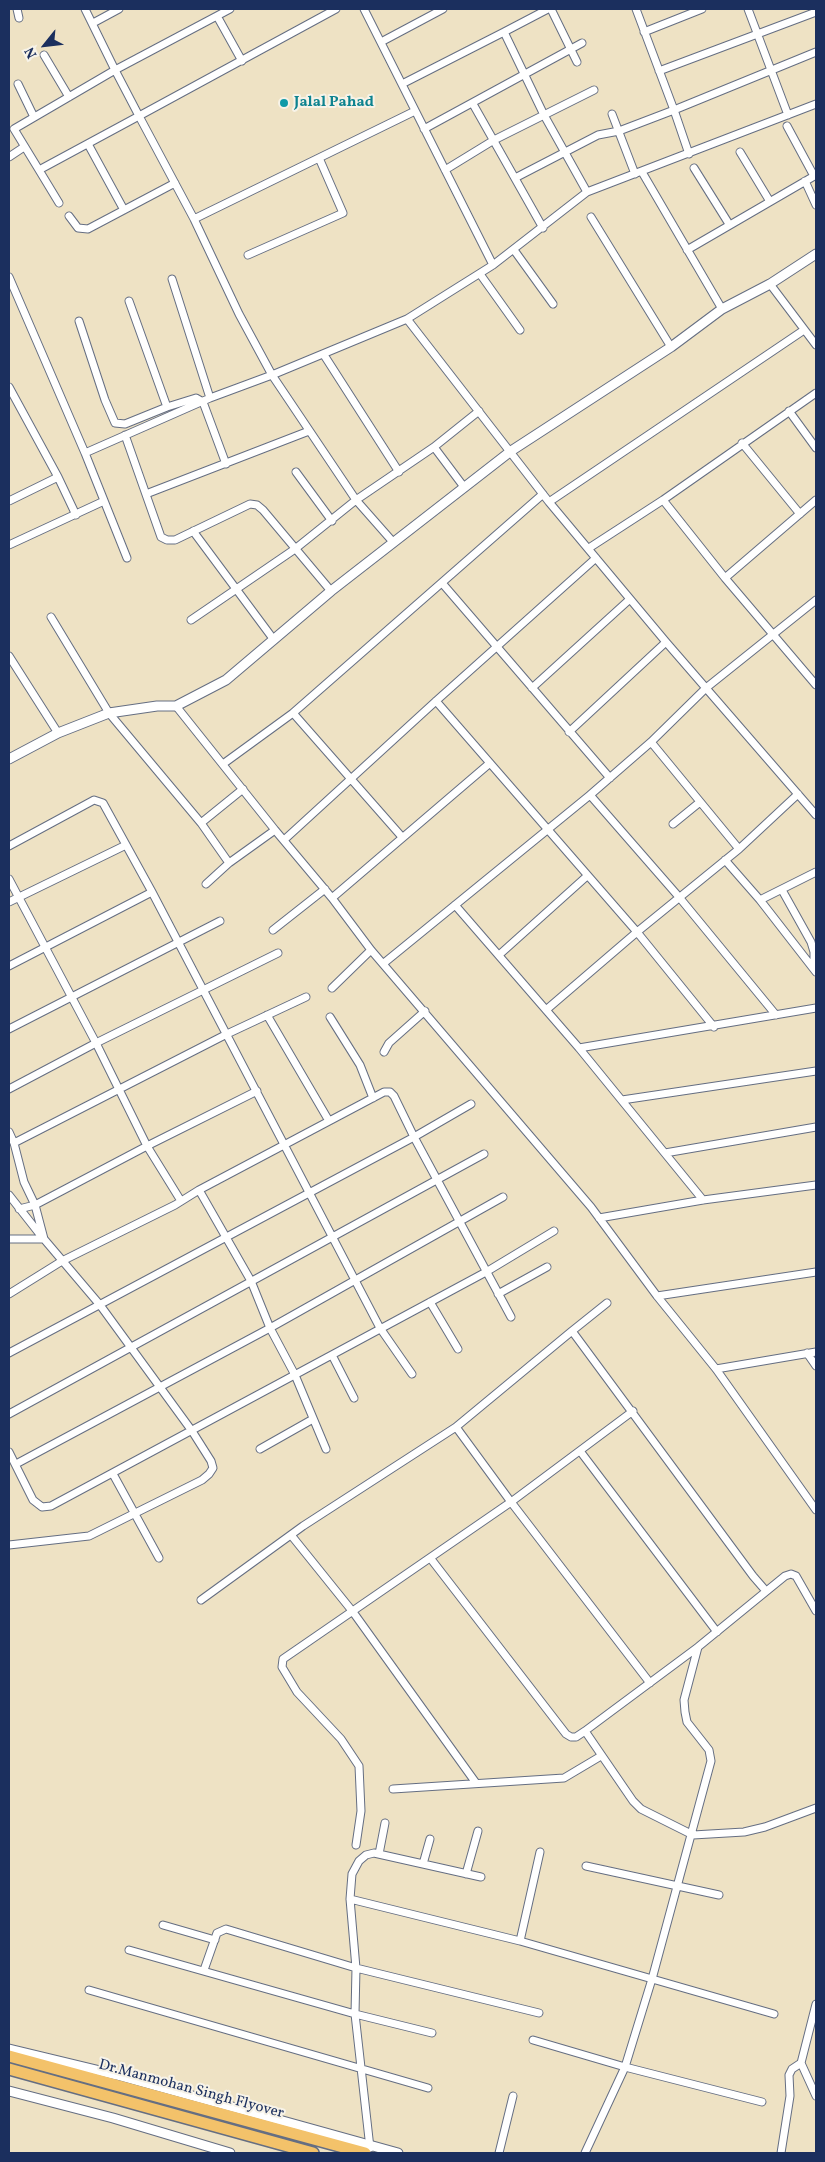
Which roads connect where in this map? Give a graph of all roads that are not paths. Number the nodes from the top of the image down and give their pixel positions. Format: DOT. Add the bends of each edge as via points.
graph roads {
  1 [pos="17,9"];
  2 [pos="85,9"];
  3 [pos="119,9"];
  4 [pos="230,9"];
  5 [pos="336,9"];
  6 [pos="364,9"];
  7 [pos="443,9"];
  8 [pos="550,9"];
  9 [pos="636,9"];
  10 [pos="702,9"];
  11 [pos="748,9"];
  12 [pos="816,12"];
  13 [pos="217,16"];
  14 [pos="19,18"];
  15 [pos="94,23"];
  16 [pos="504,32"];
  17 [pos="644,32"];
  18 [pos="759,34"];
  19 [pos="381,42"];
  20 [pos="582,43"];
  21 [pos="571,49"];
  22 [pos="816,52"];
  23 [pos="44,55"];
  24 [pos="242,61"];
  25 [pos="577,62"];
  26 [pos="772,69"];
  27 [pos="115,70"];
  28 [pos="659,71"];
  29 [pos="524,74"];
  30 [pos="18,84"];
  31 [pos="402,84"];
  32 [pos="594,90"];
  33 [pos="69,97"];
  34 [pos="473,104"];
  35 [pos="816,104"];
  36 [pos="674,110"];
  37 [pos="415,111"];
  38 [pos="612,114"];
  39 [pos="544,115"];
  40 [pos="788,115"];
  41 [pos="139,116"];
  42 [pos="34,117"];
  43 [pos="787,126"];
  44 [pos="424,128"];
  45 [pos="619,131"];
  46 [pos="494,140"];
  47 [pos="88,144"];
  48 [pos="24,147"];
  49 [pos="564,152"];
  50 [pos="740,152"];
  51 [pos="689,154"];
  52 [pos="9,157"];
  53 [pos="319,158"];
  54 [pos="694,168"];
  55 [pos="39,170"];
  56 [pos="445,170"];
  57 [pos="638,173"];
  58 [pos="815,175"];
  59 [pos="515,178"];
  60 [pos="805,180"];
  61 [pos="175,183"];
  62 [pos="587,192"];
  63 [pos="769,200"];
  64 [pos="59,203"];
  65 [pos="816,204"];
  66 [pos="124,210"];
  67 [pos="69,216"];
  68 [pos="591,217"];
  69 [pos="194,219"];
  70 [pos="729,224"];
  71 [pos="543,228"];
  72 [pos="514,250"];
  73 [pos="687,250"];
  74 [pos="816,254"];
  75 [pos="248,255"];
  76 [pos="494,265"];
  77 [pos="480,274"];
  78 [pos="10,277"];
  79 [pos="172,279"];
  80 [pos="770,284"];
  81 [pos="129,301"];
  82 [pos="553,304"];
  83 [pos="722,310"];
  84 [pos="407,319"];
  85 [pos="79,321"];
  86 [pos="520,330"];
  87 [pos="810,333"];
  88 [pos="816,345"];
  89 [pos="671,348"];
  90 [pos="324,355"];
  91 [pos="272,375"];
  92 [pos="9,387"];
  93 [pos="816,392"];
  94 [pos="210,398"];
  95 [pos="203,402"];
  96 [pos="167,407"];
  97 [pos="479,410"];
  98 [pos="789,411"];
  99 [pos="309,431"];
  100 [pos="125,436"];
  101 [pos="742,443"];
  102 [pos="434,447"];
  103 [pos="816,448"];
  104 [pos="511,451"];
  105 [pos="85,453"];
  106 [pos="226,464"];
  107 [pos="296,472"];
  108 [pos="399,472"];
  109 [pos="58,477"];
  110 [pos="464,487"];
  111 [pos="146,494"];
  112 [pos="543,494"];
  113 [pos="356,500"];
  114 [pos="663,500"];
  115 [pos="816,500"];
  116 [pos="9,501"];
  117 [pos="104,501"];
  118 [pos="549,502"];
  119 [pos="800,514"];
  120 [pos="76,515"];
  121 [pos="332,521"];
  122 [pos="193,531"];
  123 [pos="394,542"];
  124 [pos="9,545"];
  125 [pos="589,548"];
  126 [pos="294,549"];
  127 [pos="127,558"];
  128 [pos="596,558"];
  129 [pos="725,578"];
  130 [pos="442,583"];
  131 [pos="236,590"];
  132 [pos="330,591"];
  133 [pos="630,599"];
  134 [pos="816,600"];
  135 [pos="51,617"];
  136 [pos="191,620"];
  137 [pos="775,635"];
  138 [pos="274,640"];
  139 [pos="666,642"];
  140 [pos="497,646"];
  141 [pos="9,656"];
  142 [pos="816,685"];
  143 [pos="532,688"];
  144 [pos="706,688"];
  145 [pos="436,701"];
  146 [pos="176,706"];
  147 [pos="109,713"];
  148 [pos="293,713"];
  149 [pos="58,732"];
  150 [pos="569,732"];
  151 [pos="651,742"];
  152 [pos="9,758"];
  153 [pos="490,763"];
  154 [pos="223,764"];
  155 [pos="610,778"];
  156 [pos="350,780"];
  157 [pos="243,789"];
  158 [pos="798,794"];
  159 [pos="590,795"];
  160 [pos="700,802"];
  161 [pos="816,815"];
  162 [pos="201,823"];
  163 [pos="673,824"];
  164 [pos="548,828"];
  165 [pos="274,830"];
  166 [pos="402,837"];
  167 [pos="284,840"];
  168 [pos="126,845"];
  169 [pos="9,846"];
  170 [pos="739,849"];
  171 [pos="725,860"];
  172 [pos="229,863"];
  173 [pos="816,872"];
  174 [pos="587,876"];
  175 [pos="9,879"];
  176 [pos="206,884"];
  177 [pos="325,889"];
  178 [pos="782,890"];
  179 [pos="152,892"];
  180 [pos="18,897"];
  181 [pos="679,897"];
  182 [pos="332,898"];
  183 [pos="760,900"];
  184 [pos="9,902"];
  185 [pos="455,905"];
  186 [pos="220,921"];
  187 [pos="273,930"];
  188 [pos="637,932"];
  189 [pos="176,942"];
  190 [pos="45,947"];
  191 [pos="371,950"];
  192 [pos="278,953"];
  193 [pos="498,955"];
  194 [pos="384,963"];
  195 [pos="9,966"];
  196 [pos="815,971"];
  197 [pos="332,988"];
  198 [pos="203,990"];
  199 [pos="72,996"];
  200 [pos="306,997"];
  201 [pos="816,1008"];
  202 [pos="546,1010"];
  203 [pos="425,1011"];
  204 [pos="268,1015"];
  205 [pos="776,1015"];
  206 [pos="330,1017"];
  207 [pos="714,1027"];
  208 [pos="9,1029"];
  209 [pos="227,1034"];
  210 [pos="96,1043"];
  211 [pos="579,1048"];
  212 [pos="384,1052"];
  213 [pos="816,1071"];
  214 [pos="9,1089"];
  215 [pos="119,1091"];
  216 [pos="257,1091"];
  217 [pos="373,1098"];
  218 [pos="622,1100"];
  219 [pos="471,1104"];
  220 [pos="329,1121"];
  221 [pos="816,1127"];
  222 [pos="9,1132"];
  223 [pos="414,1137"];
  224 [pos="14,1143"];
  225 [pos="285,1145"];
  226 [pos="147,1146"];
  227 [pos="665,1153"];
  228 [pos="484,1154"];
  229 [pos="437,1180"];
  230 [pos="816,1185"];
  231 [pos="200,1190"];
  232 [pos="310,1193"];
  233 [pos="9,1195"];
  234 [pos="503,1197"];
  235 [pos="703,1200"];
  236 [pos="180,1201"];
  237 [pos="35,1205"];
  238 [pos="20,1209"];
  239 [pos="599,1218"];
  240 [pos="459,1222"];
  241 [pos="554,1231"];
  242 [pos="332,1236"];
  243 [pos="225,1237"];
  244 [pos="9,1239"];
  245 [pos="44,1239"];
  246 [pos="62,1261"];
  247 [pos="547,1267"];
  248 [pos="486,1272"];
  249 [pos="816,1272"];
  250 [pos="355,1279"];
  251 [pos="251,1282"];
  252 [pos="9,1294"];
  253 [pos="498,1294"];
  254 [pos="657,1296"];
  255 [pos="430,1302"];
  256 [pos="607,1303"];
  257 [pos="100,1305"];
  258 [pos="511,1316"];
  259 [pos="270,1328"];
  260 [pos="380,1328"];
  261 [pos="572,1331"];
  262 [pos="130,1346"];
  263 [pos="458,1349"];
  264 [pos="9,1352"];
  265 [pos="816,1352"];
  266 [pos="807,1353"];
  267 [pos="332,1355"];
  268 [pos="816,1366"];
  269 [pos="716,1368"];
  270 [pos="412,1374"];
  271 [pos="295,1375"];
  272 [pos="160,1388"];
  273 [pos="354,1398"];
  274 [pos="633,1411"];
  275 [pos="9,1414"];
  276 [pos="313,1419"];
  277 [pos="456,1427"];
  278 [pos="192,1431"];
  279 [pos="260,1449"];
  280 [pos="326,1450"];
  281 [pos="580,1451"];
  282 [pos="9,1452"];
  283 [pos="16,1464"];
  284 [pos="113,1474"];
  285 [pos="511,1502"];
  286 [pos="816,1510"];
  287 [pos="134,1513"];
  288 [pos="291,1535"];
  289 [pos="9,1545"];
  290 [pos="159,1558"];
  291 [pos="431,1559"];
  292 [pos="766,1591"];
  293 [pos="201,1600"];
  294 [pos="816,1611"];
  295 [pos="353,1612"];
  296 [pos="717,1632"];
  297 [pos="698,1647"];
  298 [pos="650,1683"];
  299 [pos="585,1731"];
  300 [pos="601,1756"];
  301 [pos="476,1784"];
  302 [pos="393,1789"];
  303 [pos="816,1808"];
  304 [pos="385,1823"];
  305 [pos="478,1831"];
  306 [pos="693,1835"];
  307 [pos="430,1839"];
  308 [pos="356,1845"];
  309 [pos="540,1852"];
  310 [pos="379,1854"];
  311 [pos="423,1864"];
  312 [pos="586,1866"];
  313 [pos="466,1874"];
  314 [pos="481,1877"];
  315 [pos="678,1886"];
  316 [pos="719,1895"];
  317 [pos="350,1899"];
  318 [pos="163,1925"];
  319 [pos="215,1940"];
  320 [pos="520,1942"];
  321 [pos="129,1950"];
  322 [pos="356,1968"];
  323 [pos="204,1970"];
  324 [pos="652,1979"];
  325 [pos="89,1990"];
  326 [pos="816,2004"];
  327 [pos="539,2013"];
  328 [pos="355,2014"];
  329 [pos="774,2014"];
  330 [pos="432,2033"];
  331 [pos="533,2040"];
  332 [pos="9,2049"];
  333 [pos="9,2056"];
  334 [pos="801,2062"];
  335 [pos="360,2067"];
  336 [pos="625,2067"];
  337 [pos="9,2069"];
  338 [pos="428,2088"];
  339 [pos="9,2090"];
  340 [pos="513,2096"];
  341 [pos="816,2096"];
  342 [pos="762,2102"];
  343 [pos="368,2150"];
  344 [pos="230,2153"];
  345 [pos="313,2153"];
  346 [pos="398,2153"];
  347 [pos="499,2153"];
  348 [pos="586,2153"];
  349 [pos="781,2153"];
  1 -- 14 [label="street"];
  2 -- 15 [label="street"];
  3 -- 15 [label="street"];
  4 -- 13 [label="street"];
  5 -- 24 [label="street"];
  6 -- 19 [label="street"];
  7 -- 19 [label="street"];
  8 -- 16 [label="street"];
  8 -- 21 [label="street"];
  9 -- 17 [label="street"];
  10 -- 17 [label="street"];
  11 -- 18 [label="street"];
  12 -- 18 [label="street"];
  13 -- 24 [label="street"];
  13 -- 27 [label="street"];
  15 -- 27 [label="street"];
  16 -- 29 [label="street"];
  16 -- 31 [label="street"];
  17 -- 28 [label="street"];
  18 -- 26 [label="street"];
  18 -- 28 [label="street"];
  19 -- 31 [label="street"];
  20 -- 21 [label="street"];
  21 -- 25 [label="street"];
  21 -- 29 [label="street"];
  22 -- 26 [label="street"];
  23 -- 33 [label="street"];
  24 -- 41 [label="street"];
  26 -- 36 [label="street"];
  26 -- 40 [label="street"];
  27 -- 33 [label="street"];
  27 -- 41 [label="street"];
  28 -- 36 [label="street"];
  29 -- 34 [label="street"];
  29 -- 39 [label="street"];
  30 -- 42 [label="street"];
  31 -- 37 [label="street"];
  32 -- 39 [label="street"];
  33 -- 42 [label="street"];
  34 -- 44 [label="street"];
  34 -- 46 [label="street"];
  35 -- 40 [label="street"];
  36 -- 45 [label="street"];
  36 -- 51 [label="street"];
  37 -- 44 [label="street"];
  37 -- 53 [label="street"];
  38 -- 45 [label="street"];
  39 -- 46 [label="street"];
  39 -- 49 [label="street"];
  40 -- 51 [label="street"];
  41 -- 47 [label="street"];
  41 -- 61 [label="street"];
  42 -- 48 [label="street" via="14,129"];
  43 -- 58 [label="street"];
  44 -- 56 [label="street"];
  45 -- 49 [label="street" via="598,135"];
  45 -- 57 [label="street"];
  46 -- 56 [label="street"];
  46 -- 59 [label="street"];
  47 -- 55 [label="street"];
  47 -- 66 [label="street"];
  48 -- 52 [label="street"];
  48 -- 55 [label="street"];
  49 -- 59 [label="street"];
  49 -- 62 [label="street"];
  50 -- 63 [label="street"];
  51 -- 57 [label="street"];
  53 -- 69 [label="street"];
  53 -- 75 [label="street" via="343,213"];
  54 -- 70 [label="street"];
  55 -- 64 [label="street"];
  56 -- 76 [label="street"];
  57 -- 62 [label="street"];
  57 -- 73 [label="street"];
  58 -- 60 [label="street"];
  59 -- 71 [label="street"];
  60 -- 63 [label="street"];
  60 -- 65 [label="street"];
  61 -- 66 [label="street"];
  61 -- 69 [label="street"];
  62 -- 71 [label="street"];
  63 -- 70 [label="street"];
  66 -- 67 [label="street" via="83,230"];
  68 -- 89 [label="street"];
  69 -- 91 [label="street"];
  70 -- 73 [label="street"];
  71 -- 72 [label="street"];
  72 -- 76 [label="street"];
  72 -- 82 [label="street"];
  73 -- 83 [label="street"];
  74 -- 80 [label="street"];
  76 -- 77 [label="street"];
  77 -- 84 [label="street"];
  77 -- 86 [label="street"];
  78 -- 105 [label="street"];
  79 -- 94 [label="street"];
  80 -- 83 [label="street"];
  80 -- 87 [label="street"];
  81 -- 96 [label="street"];
  83 -- 89 [label="street"];
  84 -- 90 [label="street"];
  84 -- 97 [label="street"];
  85 -- 96 [label="street" via="115,423 125,424"];
  87 -- 88 [label="street"];
  87 -- 118 [label="street"];
  89 -- 104 [label="street"];
  90 -- 91 [label="street"];
  90 -- 108 [label="street"];
  91 -- 94 [label="street"];
  91 -- 99 [label="street"];
  92 -- 109 [label="street"];
  93 -- 98 [label="street"];
  94 -- 95 [label="street"];
  95 -- 96 [label="street" via="196,398"];
  95 -- 100 [label="street"];
  95 -- 106 [label="street"];
  97 -- 102 [label="street"];
  97 -- 104 [label="street"];
  98 -- 101 [label="street"];
  98 -- 103 [label="street"];
  99 -- 106 [label="street"];
  99 -- 113 [label="street"];
  100 -- 105 [label="street"];
  100 -- 111 [label="street"];
  101 -- 114 [label="street"];
  101 -- 119 [label="street"];
  102 -- 108 [label="street"];
  102 -- 110 [label="street"];
  104 -- 110 [label="street"];
  104 -- 112 [label="street"];
  105 -- 117 [label="street"];
  106 -- 111 [label="street"];
  107 -- 121 [label="street"];
  108 -- 113 [label="street"];
  109 -- 116 [label="street"];
  109 -- 120 [label="street"];
  110 -- 123 [label="street"];
  111 -- 122 [label="street" via="161,537 175,540"];
  112 -- 118 [label="street"];
  112 -- 130 [label="street"];
  113 -- 121 [label="street"];
  113 -- 123 [label="street"];
  114 -- 125 [label="street"];
  114 -- 129 [label="street"];
  115 -- 119 [label="street"];
  117 -- 120 [label="street"];
  117 -- 127 [label="street"];
  118 -- 125 [label="street"];
  119 -- 129 [label="street"];
  120 -- 124 [label="street"];
  121 -- 126 [label="street"];
  122 -- 126 [label="street" via="250,504 257,505"];
  122 -- 131 [label="street"];
  123 -- 132 [label="street"];
  125 -- 128 [label="street"];
  126 -- 131 [label="street"];
  126 -- 132 [label="street"];
  128 -- 133 [label="street"];
  128 -- 140 [label="street"];
  129 -- 137 [label="street"];
  130 -- 140 [label="street"];
  130 -- 148 [label="street"];
  131 -- 136 [label="street"];
  131 -- 138 [label="street"];
  132 -- 138 [label="street"];
  133 -- 139 [label="street"];
  133 -- 143 [label="street"];
  134 -- 137 [label="street"];
  135 -- 147 [label="street"];
  137 -- 142 [label="street"];
  137 -- 144 [label="street"];
  138 -- 146 [label="street" via="226,680"];
  139 -- 144 [label="street"];
  139 -- 150 [label="street"];
  140 -- 143 [label="street"];
  140 -- 145 [label="street"];
  141 -- 149 [label="street"];
  143 -- 150 [label="street"];
  144 -- 151 [label="street"];
  144 -- 158 [label="street"];
  145 -- 153 [label="street"];
  145 -- 156 [label="street"];
  146 -- 147 [label="street"];
  146 -- 154 [label="street"];
  147 -- 149 [label="street"];
  147 -- 162 [label="street"];
  148 -- 154 [label="street"];
  148 -- 156 [label="street"];
  149 -- 152 [label="street"];
  150 -- 155 [label="street"];
  151 -- 155 [label="street"];
  151 -- 160 [label="street"];
  153 -- 164 [label="street"];
  153 -- 166 [label="street"];
  154 -- 157 [label="street"];
  155 -- 159 [label="street"];
  156 -- 166 [label="street"];
  156 -- 167 [label="street"];
  157 -- 162 [label="street"];
  157 -- 165 [label="street"];
  158 -- 161 [label="street"];
  158 -- 170 [label="street"];
  159 -- 164 [label="street"];
  159 -- 181 [label="street"];
  160 -- 163 [label="street"];
  160 -- 170 [label="street"];
  162 -- 172 [label="street"];
  164 -- 174 [label="street"];
  164 -- 185 [label="street"];
  165 -- 167 [label="street"];
  165 -- 172 [label="street"];
  166 -- 182 [label="street"];
  167 -- 177 [label="street"];
  168 -- 169 [label="street" via="103,803 94,800"];
  168 -- 179 [label="street"];
  168 -- 180 [label="street"];
  170 -- 171 [label="street"];
  171 -- 181 [label="street"];
  171 -- 183 [label="street"];
  172 -- 176 [label="street"];
  173 -- 178 [label="street"];
  174 -- 188 [label="street"];
  174 -- 193 [label="street"];
  175 -- 180 [label="street"];
  177 -- 182 [label="street"];
  177 -- 187 [label="street"];
  178 -- 183 [label="street"];
  178 -- 196 [label="street" via="810,942"];
  179 -- 189 [label="street"];
  179 -- 190 [label="street"];
  180 -- 184 [label="street"];
  180 -- 190 [label="street"];
  181 -- 188 [label="street"];
  181 -- 205 [label="street"];
  182 -- 191 [label="street"];
  183 -- 196 [label="street"];
  185 -- 193 [label="street"];
  185 -- 194 [label="street"];
  186 -- 189 [label="street"];
  188 -- 202 [label="street"];
  188 -- 207 [label="street"];
  189 -- 198 [label="street"];
  189 -- 199 [label="street"];
  190 -- 195 [label="street"];
  190 -- 199 [label="street"];
  191 -- 194 [label="street"];
  191 -- 197 [label="street"];
  192 -- 198 [label="street"];
  193 -- 202 [label="street"];
  194 -- 203 [label="street"];
  198 -- 209 [label="street"];
  198 -- 210 [label="street"];
  199 -- 208 [label="street"];
  199 -- 210 [label="street"];
  200 -- 204 [label="street"];
  201 -- 205 [label="street"];
  202 -- 211 [label="street"];
  203 -- 212 [label="street" via="389,1042"];
  203 -- 239 [label="street"];
  204 -- 209 [label="street"];
  204 -- 220 [label="street"];
  205 -- 207 [label="street"];
  206 -- 217 [label="street" via="360,1065"];
  207 -- 211 [label="street"];
  209 -- 215 [label="street"];
  209 -- 216 [label="street"];
  210 -- 214 [label="street"];
  210 -- 215 [label="street"];
  211 -- 218 [label="street"];
  213 -- 218 [label="street"];
  215 -- 224 [label="street"];
  215 -- 226 [label="street"];
  216 -- 225 [label="street"];
  216 -- 226 [label="street"];
  217 -- 220 [label="street"];
  217 -- 223 [label="street" via="390,1092"];
  218 -- 227 [label="street"];
  219 -- 223 [label="street"];
  220 -- 225 [label="street"];
  221 -- 227 [label="street"];
  222 -- 224 [label="street"];
  223 -- 229 [label="street"];
  223 -- 232 [label="street"];
  224 -- 237 [label="street" via="24,1182"];
  225 -- 231 [label="street"];
  225 -- 232 [label="street"];
  226 -- 236 [label="street"];
  226 -- 237 [label="street"];
  227 -- 235 [label="street"];
  228 -- 229 [label="street"];
  229 -- 240 [label="street"];
  229 -- 242 [label="street"];
  230 -- 235 [label="street"];
  231 -- 236 [label="street"];
  231 -- 243 [label="street"];
  232 -- 242 [label="street"];
  232 -- 243 [label="street"];
  233 -- 238 [label="street"];
  234 -- 240 [label="street"];
  235 -- 239 [label="street"];
  236 -- 246 [label="street"];
  237 -- 238 [label="street"];
  237 -- 245 [label="street"];
  238 -- 245 [label="street"];
  239 -- 254 [label="street"];
  240 -- 248 [label="street"];
  240 -- 250 [label="street"];
  241 -- 248 [label="street"];
  242 -- 250 [label="street"];
  242 -- 251 [label="street"];
  243 -- 251 [label="street"];
  243 -- 257 [label="street"];
  244 -- 245 [label="street"];
  245 -- 246 [label="street"];
  246 -- 252 [label="street"];
  246 -- 257 [label="street"];
  247 -- 253 [label="street"];
  248 -- 253 [label="street"];
  248 -- 255 [label="street"];
  249 -- 254 [label="street"];
  250 -- 259 [label="street"];
  250 -- 260 [label="street"];
  251 -- 259 [label="street"];
  251 -- 262 [label="street"];
  253 -- 258 [label="street"];
  254 -- 269 [label="street"];
  255 -- 260 [label="street"];
  255 -- 263 [label="street"];
  256 -- 261 [label="street"];
  257 -- 262 [label="street"];
  257 -- 264 [label="street"];
  259 -- 271 [label="street"];
  259 -- 272 [label="street"];
  260 -- 267 [label="street"];
  260 -- 270 [label="street"];
  261 -- 274 [label="street"];
  261 -- 277 [label="street"];
  262 -- 272 [label="street"];
  262 -- 275 [label="street"];
  265 -- 266 [label="street"];
  266 -- 268 [label="street"];
  266 -- 269 [label="street"];
  267 -- 271 [label="street"];
  267 -- 273 [label="street"];
  269 -- 286 [label="street"];
  271 -- 276 [label="street"];
  271 -- 278 [label="street"];
  272 -- 278 [label="street"];
  272 -- 283 [label="street"];
  274 -- 281 [label="street"];
  274 -- 292 [label="street"];
  276 -- 279 [label="street"];
  276 -- 280 [label="street"];
  277 -- 285 [label="street"];
  277 -- 288 [label="street"];
  278 -- 284 [label="street"];
  278 -- 287 [label="street" via="211,1460 213,1468 209,1474"];
  281 -- 285 [label="street"];
  281 -- 296 [label="street"];
  282 -- 283 [label="street"];
  283 -- 284 [label="street" via="33,1500 42,1506 51,1506"];
  284 -- 287 [label="street"];
  285 -- 291 [label="street"];
  285 -- 298 [label="street"];
  287 -- 289 [label="street" via="89,1536"];
  287 -- 290 [label="street"];
  288 -- 293 [label="street"];
  288 -- 295 [label="street"];
  291 -- 295 [label="street"];
  291 -- 299 [label="street" via="566,1734 576,1737"];
  292 -- 294 [label="street" via="791,1574 796,1576"];
  292 -- 296 [label="street"];
  295 -- 301 [label="street"];
  295 -- 308 [label="street" via="281,1663 297,1692 341,1739 359,1766 361,1811"];
  296 -- 297 [label="street"];
  297 -- 298 [label="street"];
  297 -- 306 [label="street" via="684,1700 685,1712 687,1722 709,1750 711,1761"];
  298 -- 299 [label="street"];
  299 -- 300 [label="street"];
  300 -- 301 [label="street" via="564,1778"];
  300 -- 306 [label="street" via="641,1809"];
  301 -- 302 [label="street"];
  303 -- 306 [label="street" via="744,1832"];
  304 -- 310 [label="street"];
  305 -- 313 [label="street"];
  306 -- 315 [label="street"];
  307 -- 311 [label="street"];
  309 -- 320 [label="street"];
  310 -- 311 [label="street"];
  310 -- 317 [label="street" via="366,1855 359,1861 352,1874"];
  311 -- 313 [label="street"];
  312 -- 315 [label="street"];
  313 -- 314 [label="street"];
  315 -- 316 [label="street"];
  315 -- 324 [label="street"];
  317 -- 320 [label="street"];
  317 -- 322 [label="street"];
  318 -- 319 [label="street"];
  319 -- 322 [label="street" via="217,1933 226,1929"];
  319 -- 323 [label="street"];
  320 -- 324 [label="street"];
  321 -- 323 [label="street"];
  322 -- 327 [label="street"];
  322 -- 328 [label="street"];
  323 -- 328 [label="street"];
  324 -- 329 [label="street"];
  324 -- 336 [label="street"];
  325 -- 335 [label="street"];
  326 -- 334 [label="street"];
  328 -- 330 [label="street"];
  328 -- 335 [label="street"];
  331 -- 336 [label="street"];
  332 -- 343 [label="street" via="117,2075 322,2133"];
  333 -- 343 [label="highway, Dr.Manmohan Singh Flyover"];
  334 -- 341 [label="street"];
  334 -- 349 [label="street" via="789,2075 790,2096"];
  335 -- 338 [label="street"];
  335 -- 343 [label="street"];
  336 -- 342 [label="street"];
  336 -- 348 [label="street"];
  337 -- 345 [label="highway, Dr.Manmohan Singh Flyover"];
  339 -- 344 [label="street"];
  340 -- 347 [label="street"];
  343 -- 346 [label="street"];
}
